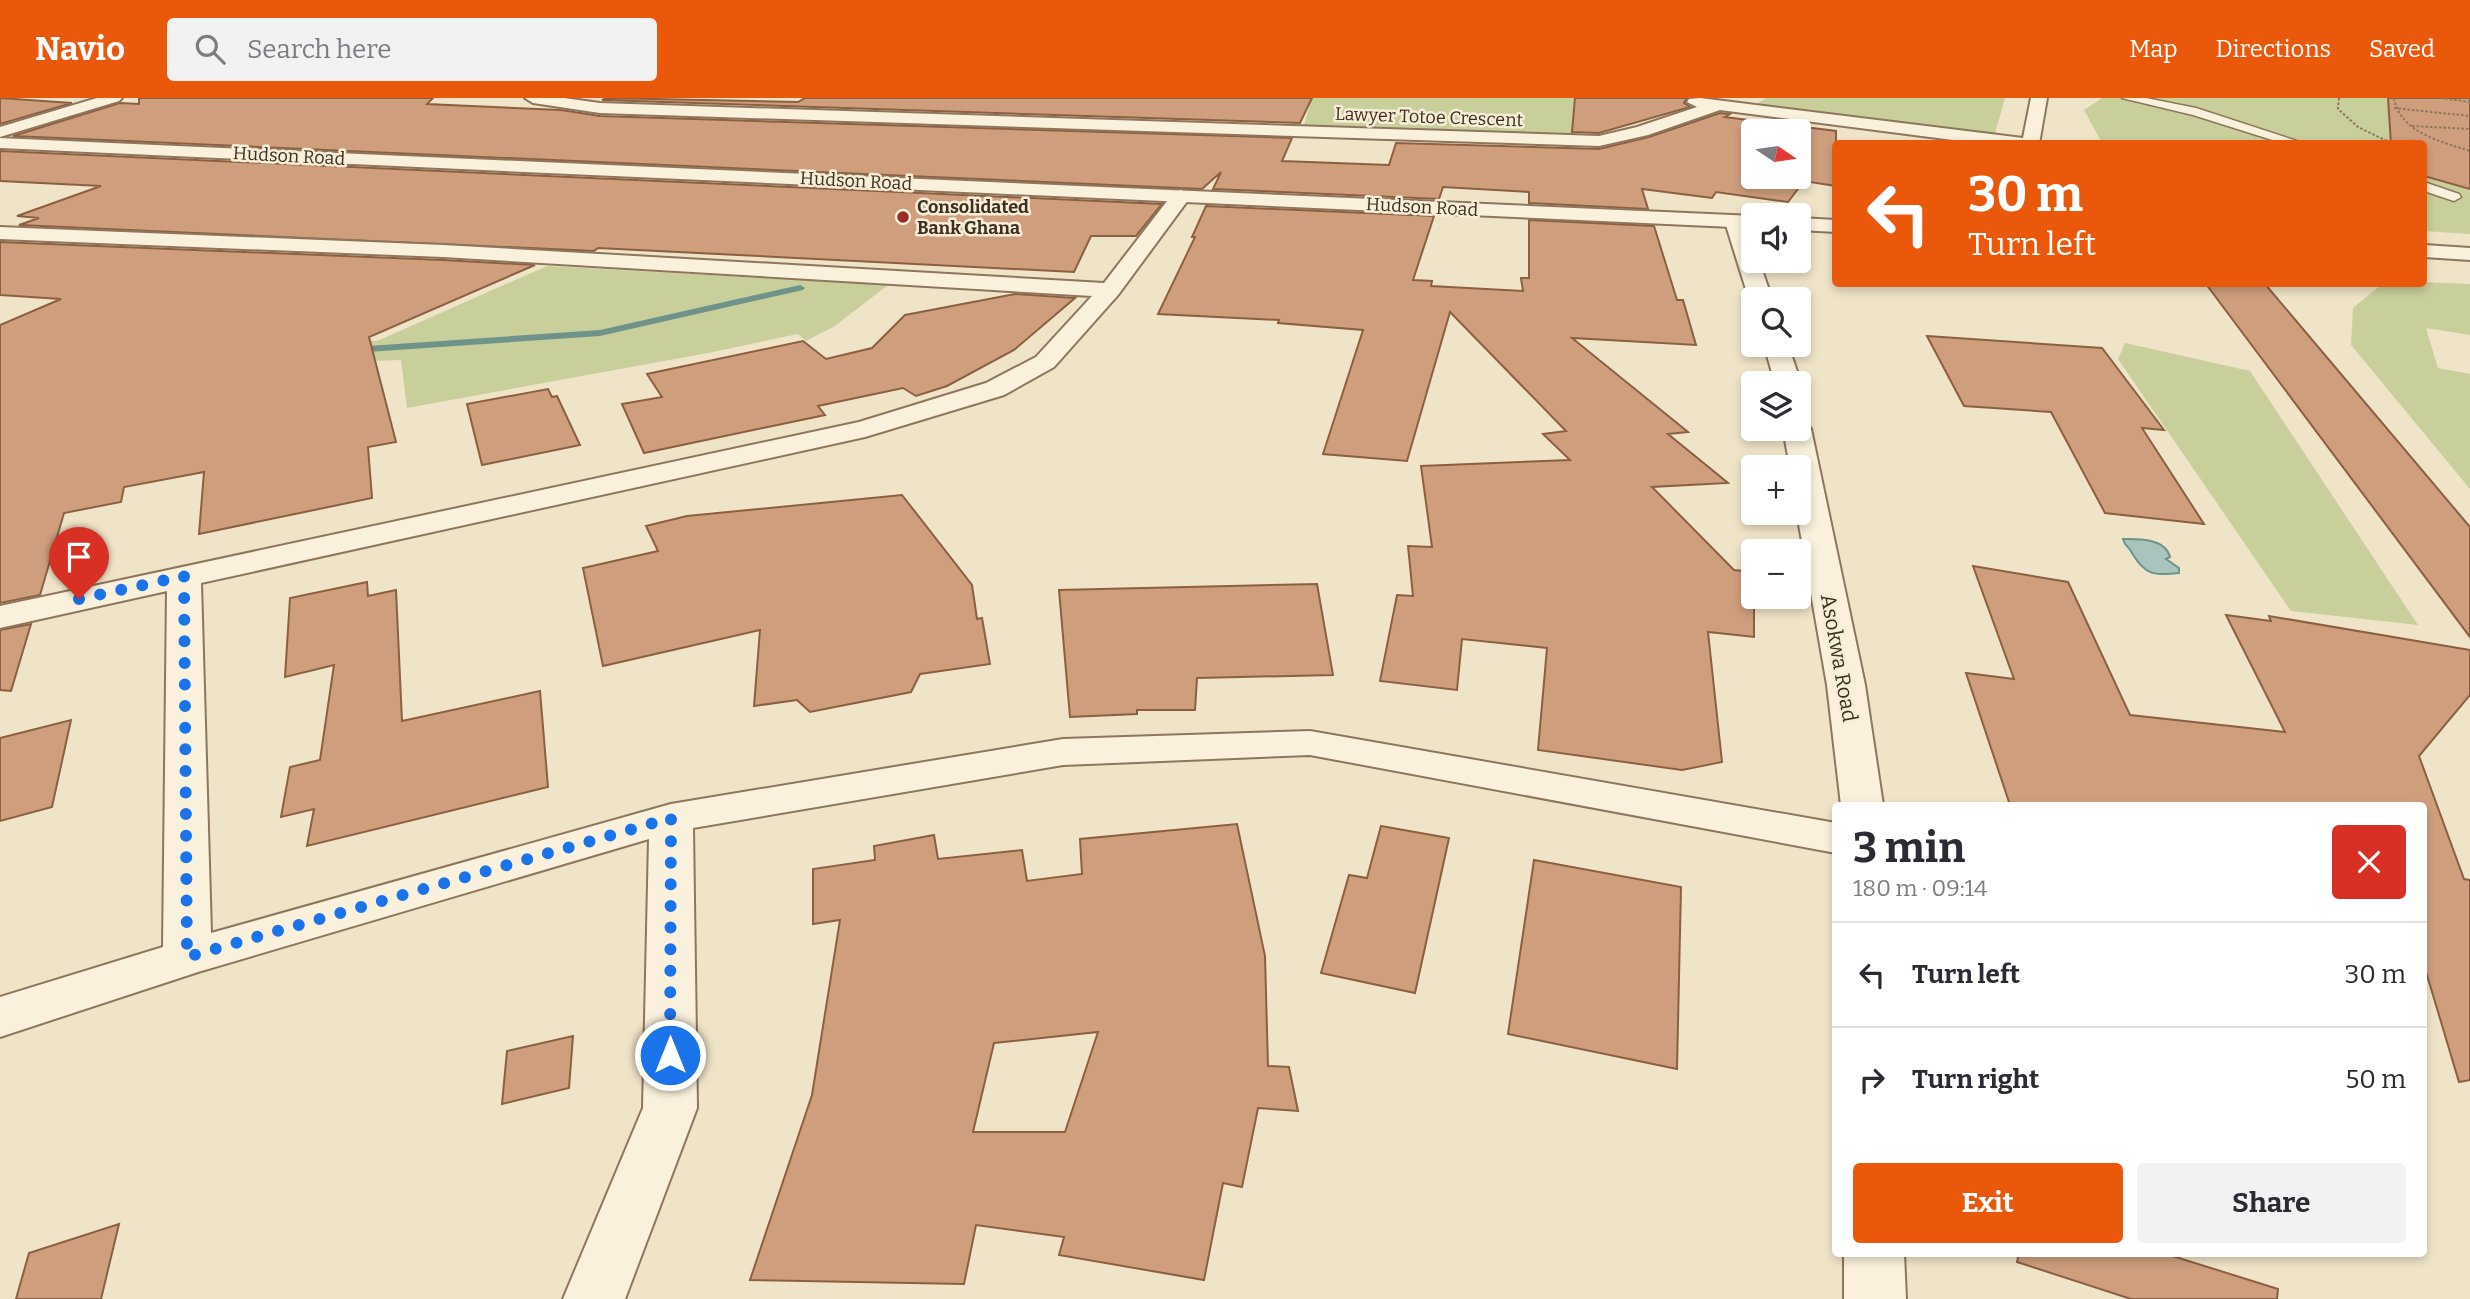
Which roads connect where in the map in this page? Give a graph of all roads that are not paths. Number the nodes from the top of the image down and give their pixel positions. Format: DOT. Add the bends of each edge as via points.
graph roads {
  1 [pos="114,98"];
  2 [pos="533,98"];
  3 [pos="2039,98"];
  4 [pos="2128,98"];
  5 [pos="1674,99"];
  6 [pos="984,105"];
  7 [pos="1718,105"];
  8 [pos="964,119"];
  9 [pos="0,132"];
  10 [pos="1998,140"];
  11 [pos="2031,140"];
  12 [pos="2287,140"];
  13 [pos="0,143"];
  14 [pos="2427,187"];
  15 [pos="1181,196"];
  16 [pos="2454,197"];
  17 [pos="1741,222"];
  18 [pos="1811,225"];
  19 [pos="1832,226"];
  20 [pos="0,233"];
  21 [pos="2427,251"];
  22 [pos="2470,254"];
  23 [pos="1110,290"];
  24 [pos="1799,441"];
  25 [pos="184,576"];
  26 [pos="0,617"];
  27 [pos="1861,802"];
  28 [pos="671,818"];
  29 [pos="1832,837"];
  30 [pos="187,957"];
  31 [pos="0,1017"];
  32 [pos="1874,1257"];
  33 [pos="594,1299"];
  34 [pos="1875,1299"];
  1 -- 9 [label="street"];
  2 -- 8 [label="street, Lawyer Totoe Crescent" via="600,108"];
  3 -- 11 [label="street"];
  4 -- 12 [label="lane" via="2196,112"];
  5 -- 7 [label="street"];
  6 -- 8 [label="street"];
  7 -- 8 [label="street, Lawyer Totoe Crescent" via="1599,141"];
  7 -- 10 [label="street"];
  13 -- 15 [label="street, Hudson Road"];
  14 -- 16 [label="lane"];
  15 -- 17 [label="street, Hudson Road"];
  15 -- 23 [label="street"];
  18 -- 19 [label="street"];
  20 -- 23 [label="street" via="443,251"];
  21 -- 22 [label="street"];
  23 -- 25 [label="street" via="1045,362 995,390 865,429"];
  24 -- 27 [label="street, Asokwa Road" via="1846,685"];
  25 -- 26 [label="street"];
  25 -- 30 [label="street"];
  28 -- 29 [label="street" via="1063,752 1310,743"];
  28 -- 30 [label="street"];
  28 -- 33 [label="street" via="670,1108"];
  30 -- 31 [label="street"];
  32 -- 34 [label="street"];
}
